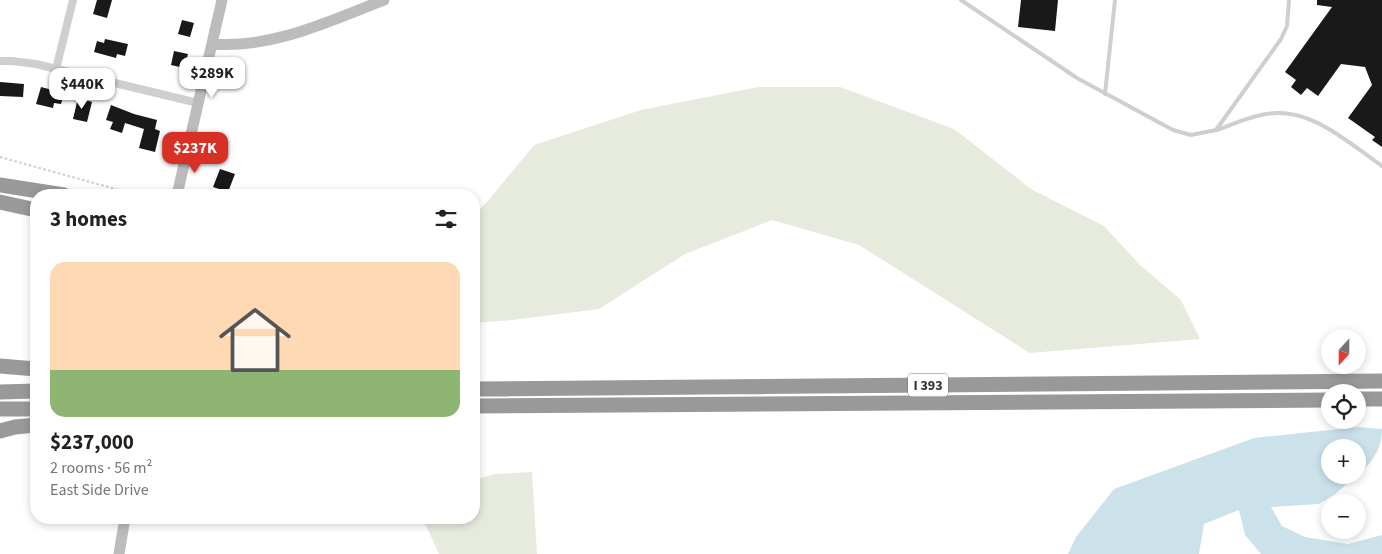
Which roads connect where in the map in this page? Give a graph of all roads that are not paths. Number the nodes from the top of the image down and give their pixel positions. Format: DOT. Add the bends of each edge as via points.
graph roads {
  1 [pos="73,0"];
  2 [pos="222,0"];
  3 [pos="384,0"];
  4 [pos="961,0"];
  5 [pos="1115,0"];
  6 [pos="1289,0"];
  7 [pos="212,44"];
  8 [pos="0,61"];
  9 [pos="56,69"];
  10 [pos="1105,94"];
  11 [pos="198,103"];
  12 [pos="1216,130"];
  13 [pos="1382,166"];
  14 [pos="0,185"];
  15 [pos="179,189"];
  16 [pos="30,190"];
  17 [pos="0,202"];
  18 [pos="30,209"];
  19 [pos="0,366"];
  20 [pos="30,368"];
  21 [pos="1382,381"];
  22 [pos="480,388"];
  23 [pos="0,392"];
  24 [pos="30,392"];
  25 [pos="1366,399"];
  26 [pos="1382,399"];
  27 [pos="1321,400"];
  28 [pos="480,406"];
  29 [pos="0,409"];
  30 [pos="30,409"];
  31 [pos="30,426"];
  32 [pos="0,431"];
  33 [pos="124,524"];
  34 [pos="119,554"];
  1 -- 9 [label="street"];
  2 -- 7 [label="main road"];
  3 -- 7 [label="main road" via="278,39 247,45"];
  4 -- 10 [label="lane"];
  5 -- 10 [label="lane"];
  6 -- 12 [label="lane" via="1281,39"];
  7 -- 11 [label="main road"];
  8 -- 9 [label="street"];
  9 -- 11 [label="street"];
  10 -- 12 [label="lane" via="1173,130 1192,135"];
  11 -- 15 [label="main road"];
  12 -- 13 [label="lane" via="1262,115 1296,114 1324,126"];
  14 -- 16 [label="highway"];
  17 -- 18 [label="highway"];
  19 -- 20 [label="highway"];
  21 -- 22 [label="highway, I 393"];
  23 -- 24 [label="highway"];
  25 -- 26 [label="highway"];
  27 -- 28 [label="highway, I 393"];
  29 -- 30 [label="highway"];
  31 -- 32 [label="highway"];
  33 -- 34 [label="main road"];
}
